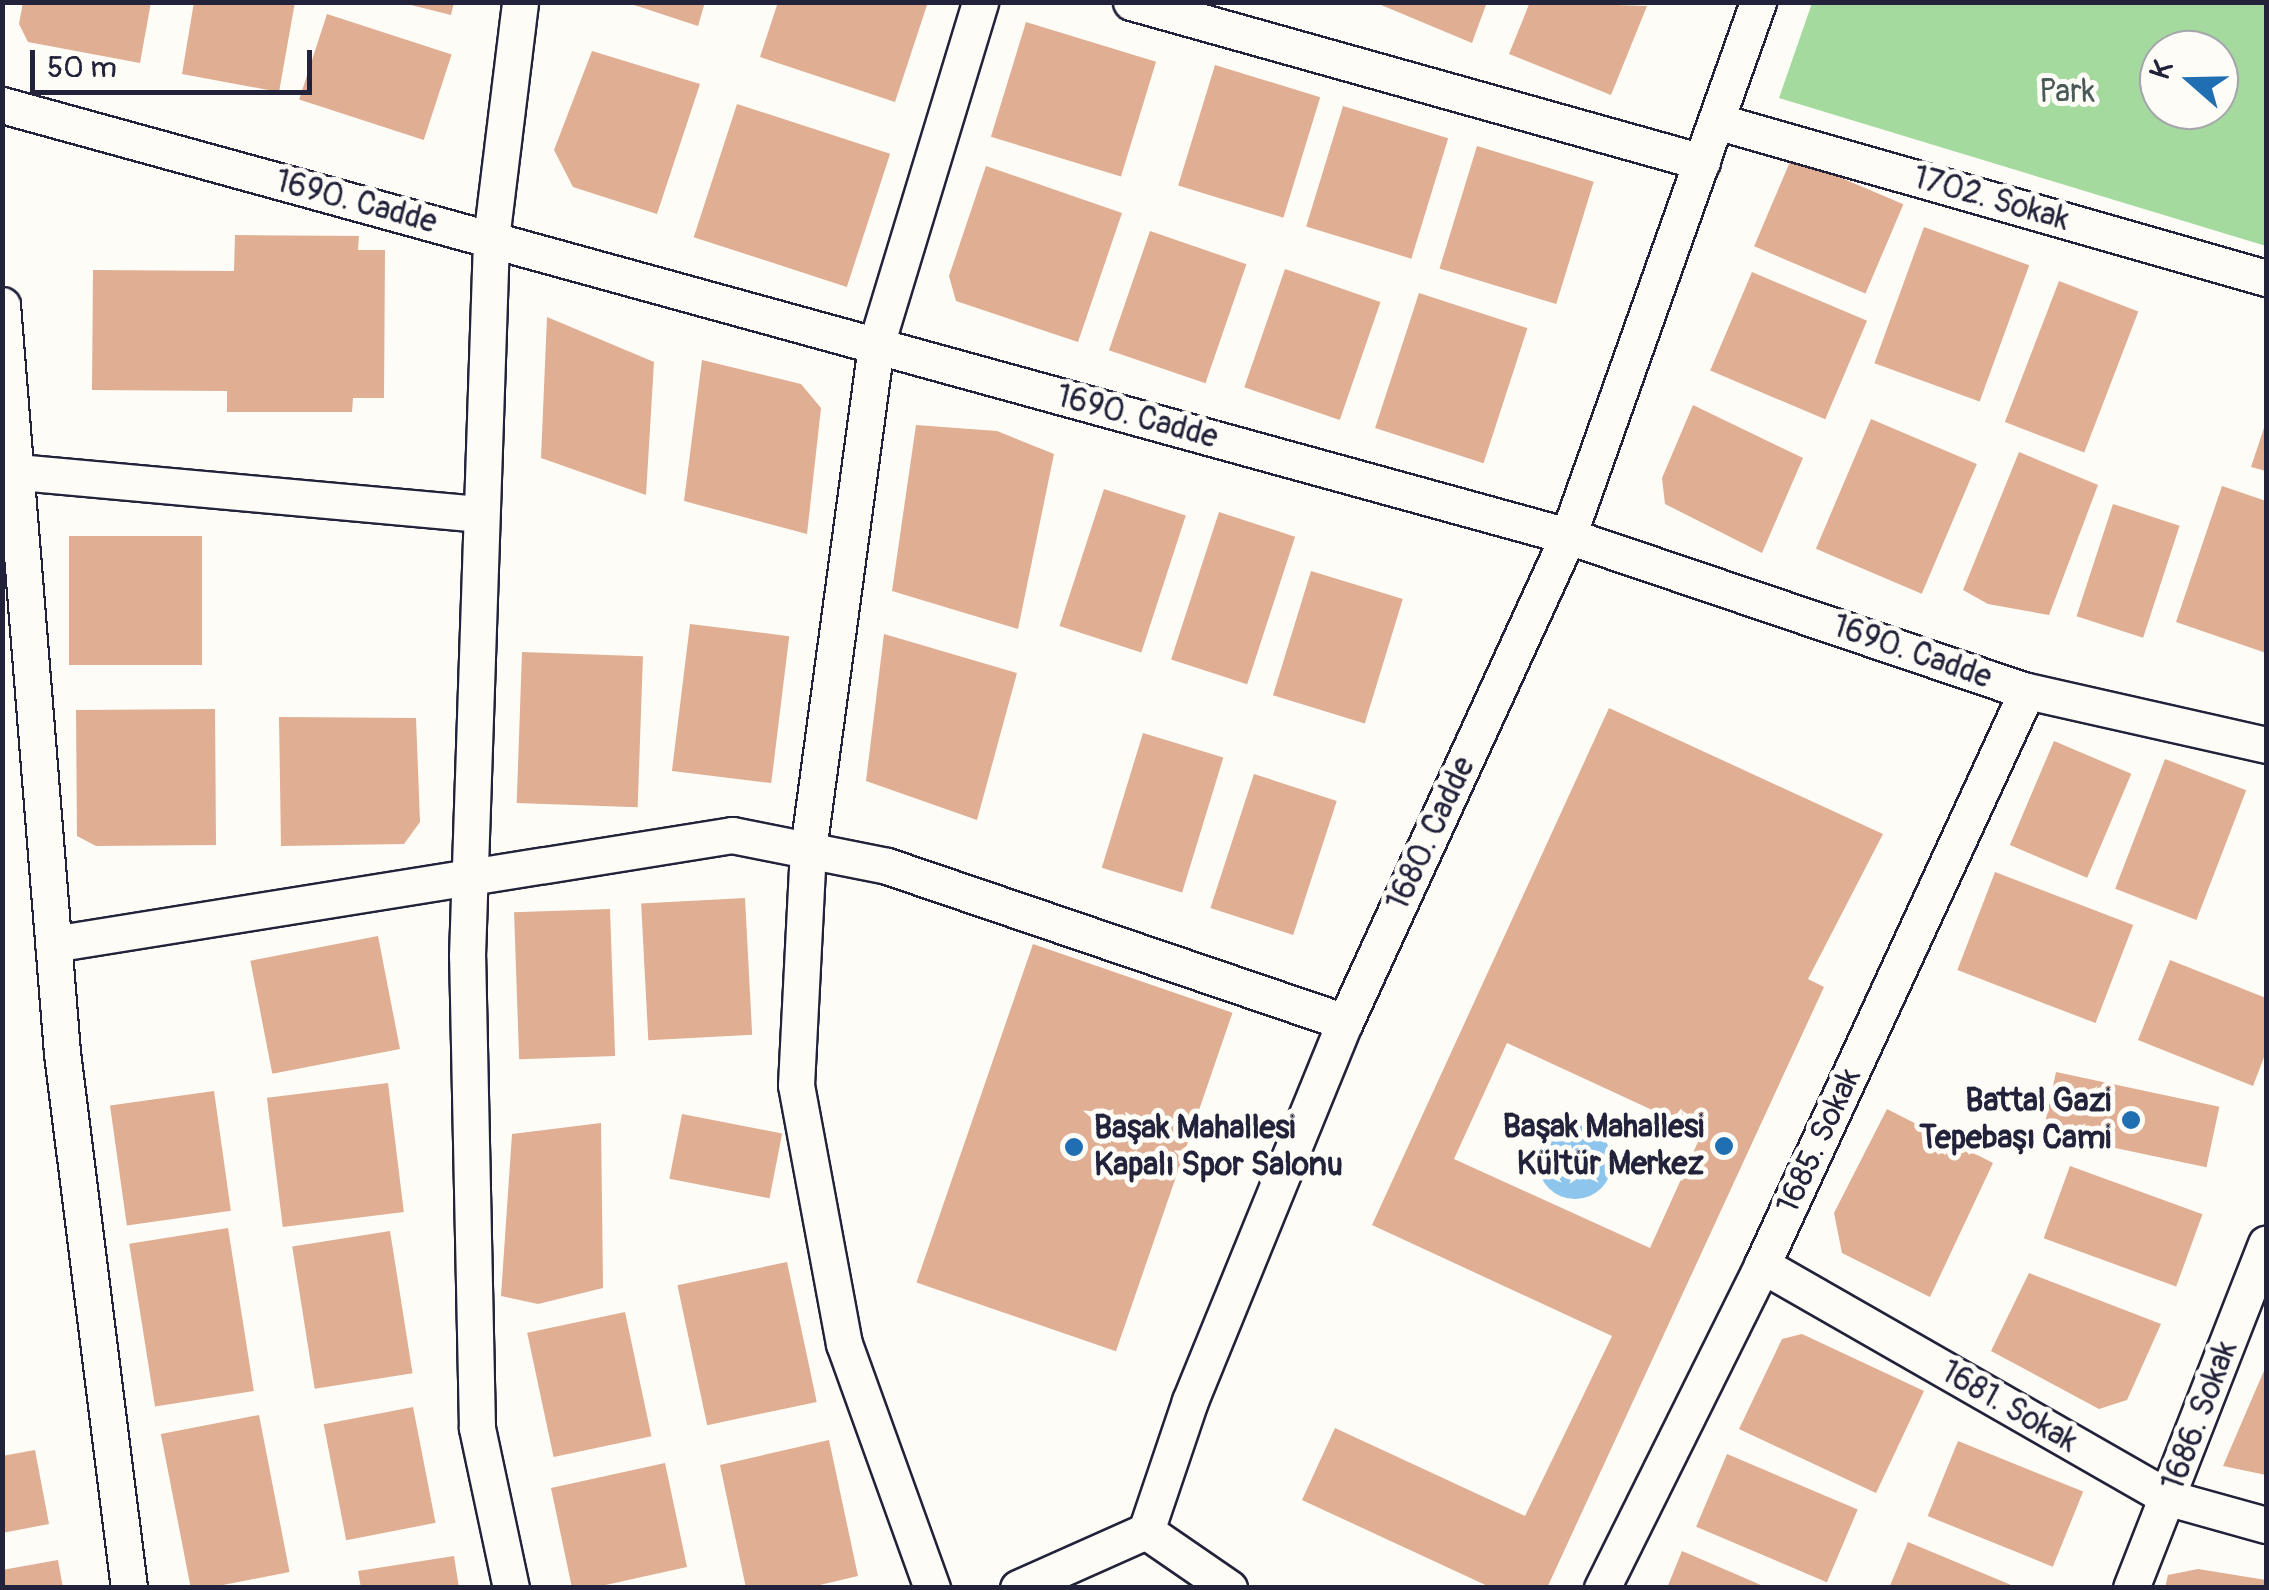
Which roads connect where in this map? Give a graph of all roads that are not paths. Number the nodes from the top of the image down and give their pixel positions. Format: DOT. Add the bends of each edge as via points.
graph roads {
  1 [pos="520,2"];
  2 [pos="980,2"];
  3 [pos="1131,2"];
  4 [pos="1758,2"];
  5 [pos="2,106"];
  6 [pos="1716,121"];
  7 [pos="1702,162"];
  8 [pos="491,239"];
  9 [pos="2266,278"];
  10 [pos="2,305"];
  11 [pos="876,345"];
  12 [pos="18,472"];
  13 [pos="480,514"];
  14 [pos="1568,536"];
  15 [pos="2027,691"];
  16 [pos="2266,744"];
  17 [pos="808,850"];
  18 [pos="469,877"];
  19 [pos="53,944"];
  20 [pos="1345,1022"];
  21 [pos="2266,1243"];
  22 [pos="1762,1265"];
  23 [pos="2169,1498"];
  24 [pos="2266,1526"];
  25 [pos="1146,1532"];
  26 [pos="129,1588"];
  27 [pos="511,1588"];
  28 [pos="932,1588"];
  29 [pos="1018,1588"];
  30 [pos="1229,1588"];
  31 [pos="1602,1588"];
  32 [pos="2131,1588"];
  1 -- 8 [label="street"];
  2 -- 11 [label="street"];
  3 -- 7 [label="street"];
  4 -- 6 [label="street, 1680. Cadde"];
  5 -- 8 [label="street, 1690. Cadde"];
  6 -- 7 [label="street, 1680. Cadde"];
  6 -- 9 [label="street, 1702. Sokak"];
  7 -- 14 [label="street, 1680. Cadde"];
  8 -- 11 [label="street, 1690. Cadde"];
  8 -- 13 [label="street"];
  10 -- 12 [label="street"];
  11 -- 14 [label="street, 1690. Cadde"];
  11 -- 17 [label="street"];
  12 -- 13 [label="street"];
  12 -- 19 [label="street"];
  13 -- 18 [label="street"];
  14 -- 15 [label="street, 1690. Cadde"];
  14 -- 20 [label="street, 1680. Cadde"];
  15 -- 16 [label="street, 1690. Cadde"];
  15 -- 22 [label="street, 1685. Sokak"];
  17 -- 18 [label="street" via="732,835"];
  17 -- 20 [label="street" via="887,866"];
  17 -- 28 [label="street" via="796,1085 844,1344"];
  18 -- 19 [label="street"];
  18 -- 27 [label="street" via="476,1428"];
  19 -- 26 [label="street"];
  20 -- 25 [label="street, 1680. Cadde" via="1190,1401"];
  21 -- 23 [label="street, 1686. Sokak"];
  22 -- 23 [label="street, 1681. Sokak"];
  22 -- 31 [label="street, 1685. Sokak"];
  23 -- 24 [label="street, 1681. Sokak"];
  23 -- 32 [label="street, 1686. Sokak"];
  25 -- 29 [label="street"];
  25 -- 30 [label="street"];
}
